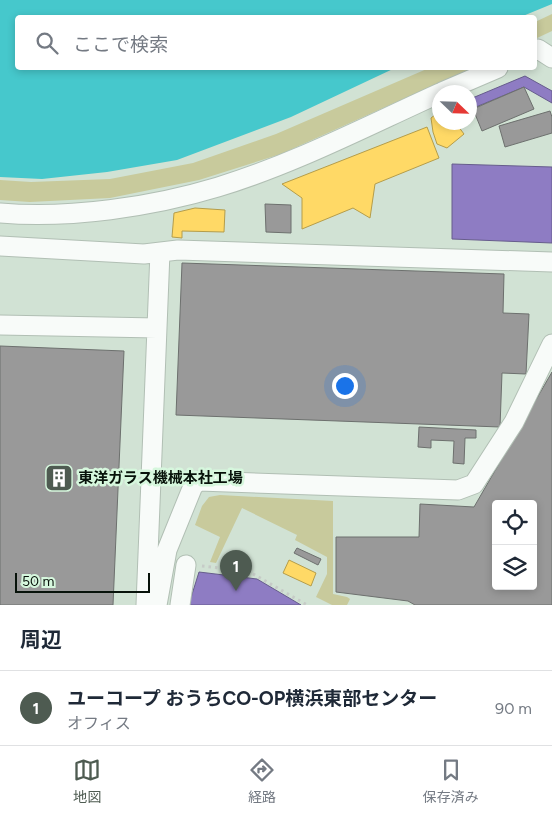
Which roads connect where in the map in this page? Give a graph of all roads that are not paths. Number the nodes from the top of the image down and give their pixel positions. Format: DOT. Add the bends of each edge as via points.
graph roads {
  1 [pos="493,70"];
  2 [pos="459,85"];
  3 [pos="432,97"];
  4 [pos="0,213"];
  5 [pos="0,246"];
  6 [pos="160,252"];
  7 [pos="552,262"];
  8 [pos="0,324"];
  9 [pos="157,328"];
  10 [pos="552,344"];
  11 [pos="186,565"];
  12 [pos="146,605"];
  13 [pos="157,605"];
  14 [pos="180,605"];
  1 -- 2 [label="street"];
  3 -- 4 [label="street" via="304,155 218,187 142,205 75,212"];
  5 -- 6 [label="street" via="144,254"];
  6 -- 7 [label="street"];
  6 -- 9 [label="street"];
  8 -- 9 [label="street"];
  9 -- 12 [label="street"];
  10 -- 13 [label="street" via="514,422 474,484 458,490 199,481 193,486 167,550"];
  11 -- 14 [label="street"];
}
